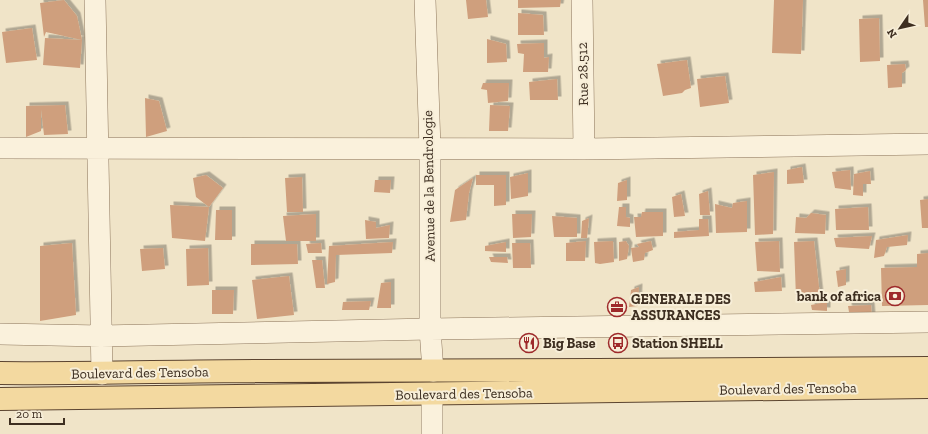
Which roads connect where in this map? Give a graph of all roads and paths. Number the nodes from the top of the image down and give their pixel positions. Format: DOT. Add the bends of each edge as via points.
graph roads {
  1 [pos="94,0"];
  2 [pos="425,0"];
  3 [pos="582,0"];
  4 [pos="928,144"];
  5 [pos="98,147"];
  6 [pos="0,148"];
  7 [pos="430,148"];
  8 [pos="584,149"];
  9 [pos="928,322"];
  10 [pos="430,329"];
  11 [pos="0,334"];
  12 [pos="101,336"];
  13 [pos="928,368"];
  14 [pos="433,371"];
  15 [pos="0,373"];
  16 [pos="102,374"];
  17 [pos="928,387"];
  18 [pos="432,394"];
  19 [pos="0,399"];
  20 [pos="432,434"];
  1 -- 5 [label="street"];
  2 -- 7 [label="street, Avenue de la Bendrologie"];
  3 -- 8 [label="street, Rue 28.512"];
  4 -- 8 [label="street"];
  5 -- 6 [label="street"];
  5 -- 7 [label="street"];
  5 -- 12 [label="street"];
  7 -- 8 [label="street"];
  7 -- 10 [label="street, Avenue de la Bendrologie"];
  9 -- 10 [label="street"];
  10 -- 12 [label="street"];
  10 -- 14 [label="street, Avenue de la Bendrologie"];
  11 -- 12 [label="street"];
  12 -- 16 [label="street"];
  13 -- 14 [label="main road, Boulevard des Tensoba"];
  14 -- 16 [label="main road, Boulevard des Tensoba"];
  15 -- 16 [label="main road, Boulevard des Tensoba"];
  17 -- 18 [label="main road, Boulevard des Tensoba"];
  18 -- 19 [label="main road, Boulevard des Tensoba"];
  18 -- 20 [label="street"];
}
